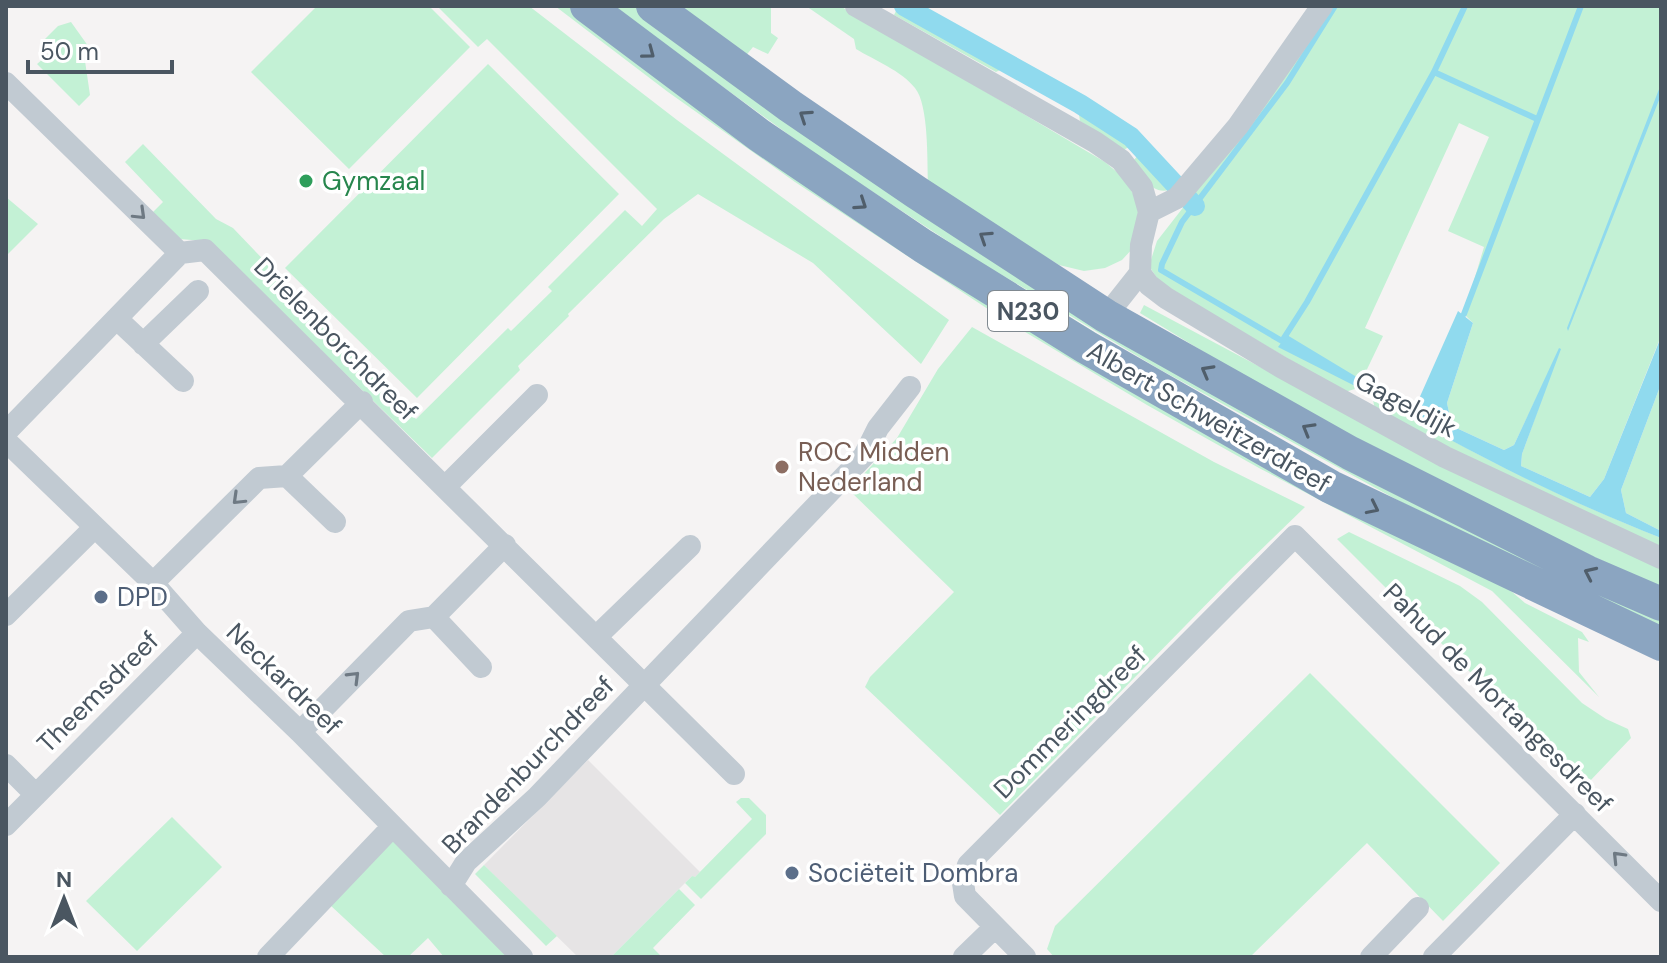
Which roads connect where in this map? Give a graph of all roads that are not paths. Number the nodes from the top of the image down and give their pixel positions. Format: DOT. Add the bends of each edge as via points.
graph roads {
  1 [pos="587,6"];
  2 [pos="653,6"];
  3 [pos="856,6"];
  4 [pos="1322,6"];
  5 [pos="6,83"];
  6 [pos="1149,212"];
  7 [pos="180,253"];
  8 [pos="1140,273"];
  9 [pos="198,291"];
  10 [pos="1106,316"];
  11 [pos="117,319"];
  12 [pos="143,344"];
  13 [pos="183,381"];
  14 [pos="910,387"];
  15 [pos="537,395"];
  16 [pos="362,402"];
  17 [pos="6,432"];
  18 [pos="6,441"];
  19 [pos="287,476"];
  20 [pos="445,487"];
  21 [pos="335,522"];
  22 [pos="95,527"];
  23 [pos="1295,536"];
  24 [pos="505,545"];
  25 [pos="690,546"];
  26 [pos="1661,558"];
  27 [pos="153,583"];
  28 [pos="1661,604"];
  29 [pos="6,615"];
  30 [pos="434,617"];
  31 [pos="197,633"];
  32 [pos="596,637"];
  33 [pos="1661,644"];
  34 [pos="481,667"];
  35 [pos="646,684"];
  36 [pos="300,732"];
  37 [pos="6,765"];
  38 [pos="734,774"];
  39 [pos="36,795"];
  40 [pos="1575,814"];
  41 [pos="6,825"];
  42 [pos="392,827"];
  43 [pos="451,886"];
  44 [pos="1661,901"];
  45 [pos="1418,908"];
  46 [pos="995,927"];
  47 [pos="268,957"];
  48 [pos="522,957"];
  49 [pos="964,957"];
  50 [pos="1025,957"];
  51 [pos="1371,957"];
  52 [pos="1434,957"];
  1 -- 33 [label="highway, Albert Schweitzerdreef / N230, one-way" via="759,135 1086,347 1331,487"];
  10 -- 2 [label="highway, Albert Schweitzerdreef / N230, one-way" via="815,123"];
  3 -- 6 [label="street" via="1121,160 1142,187"];
  4 -- 6 [label="street" via="1238,126 1188,186"];
  5 -- 7 [label="street, one-way"];
  6 -- 8 [label="street"];
  7 -- 11 [label="street"];
  7 -- 16 [label="street, Drielenborchdreef" via="205,250"];
  8 -- 10 [label="street"];
  8 -- 26 [label="street, Gageldijk" via="1166,298 1356,409 1445,457"];
  9 -- 12 [label="street"];
  28 -- 10 [label="highway, Albert Schweitzerdreef / N230, one-way" via="1350,453"];
  11 -- 12 [label="street"];
  11 -- 17 [label="street"];
  12 -- 13 [label="street"];
  14 -- 35 [label="street, Brandenburchdreef" via="864,456"];
  15 -- 20 [label="street"];
  16 -- 19 [label="street"];
  16 -- 20 [label="street, Drielenborchdreef"];
  18 -- 22 [label="street, Neckardreef"];
  19 -- 21 [label="street"];
  19 -- 27 [label="street, one-way" via="259,478"];
  20 -- 24 [label="street, Drielenborchdreef"];
  22 -- 27 [label="street, Neckardreef"];
  22 -- 29 [label="street"];
  23 -- 40 [label="street, Pahud de Mortangesdreef"];
  23 -- 46 [label="street, Dommeringdreef" via="968,865 965,896"];
  24 -- 30 [label="street"];
  24 -- 32 [label="street, Drielenborchdreef"];
  25 -- 32 [label="street"];
  27 -- 31 [label="street, Neckardreef"];
  30 -- 34 [label="street"];
  36 -- 30 [label="street, one-way" via="409,621"];
  31 -- 36 [label="street, Neckardreef"];
  31 -- 39 [label="street, Theemsdreef"];
  32 -- 35 [label="street, Drielenborchdreef"];
  35 -- 38 [label="street, Brandenburchdreef"];
  35 -- 43 [label="street, Brandenburchdreef" via="466,862"];
  36 -- 42 [label="street, Neckardreef"];
  37 -- 39 [label="street"];
  39 -- 41 [label="street, Theemsdreef"];
  44 -- 40 [label="street, Pahud de Mortangesdreef, one-way"];
  40 -- 52 [label="street"];
  42 -- 43 [label="street, Neckardreef"];
  42 -- 47 [label="street"];
  43 -- 48 [label="street, Neckardreef"];
  45 -- 51 [label="street"];
  46 -- 49 [label="street"];
  46 -- 50 [label="street, Dommeringdreef"];
}
